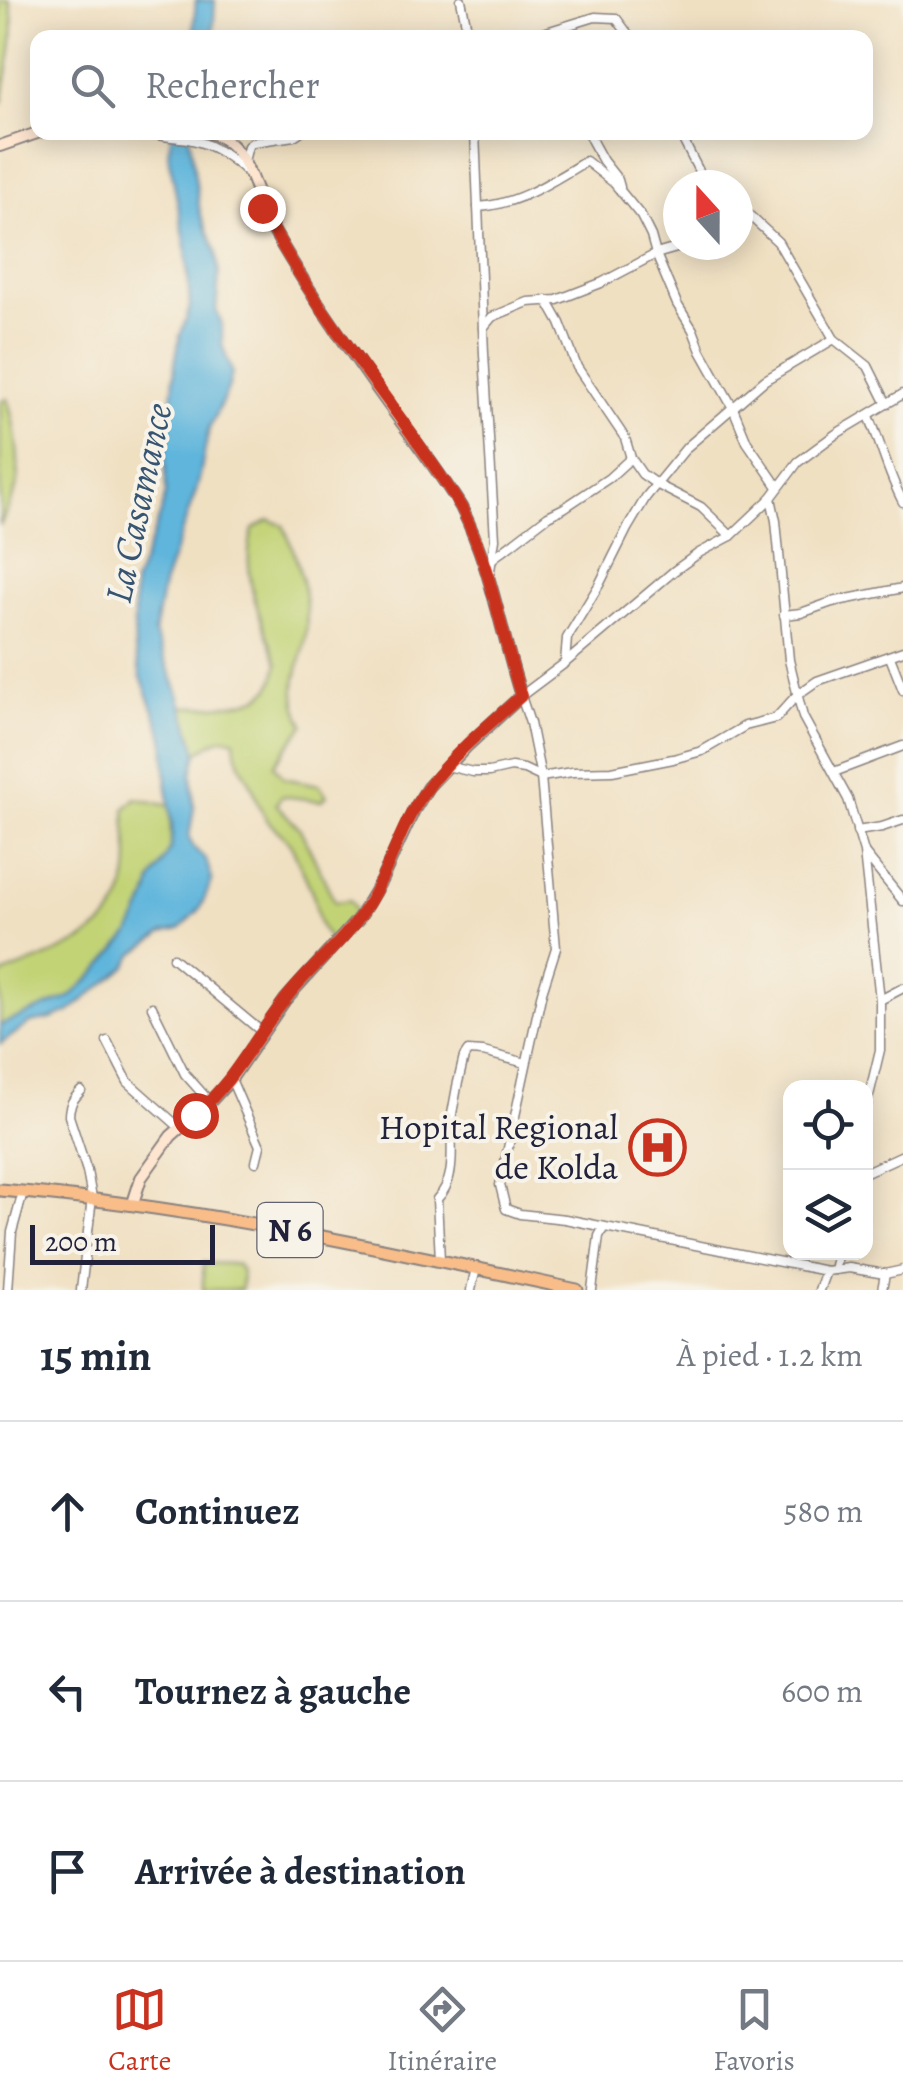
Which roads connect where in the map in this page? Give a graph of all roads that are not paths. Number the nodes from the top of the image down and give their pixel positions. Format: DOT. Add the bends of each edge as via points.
graph roads {
  1 [pos="461,0"];
  2 [pos="467,30"];
  3 [pos="553,30"];
  4 [pos="625,30"];
  5 [pos="30,136"];
  6 [pos="192,140"];
  7 [pos="224,140"];
  8 [pos="267,140"];
  9 [pos="475,140"];
  10 [pos="591,140"];
  11 [pos="684,140"];
  12 [pos="0,146"];
  13 [pos="244,167"];
  14 [pos="701,170"];
  15 [pos="621,191"];
  16 [pos="478,206"];
  17 [pos="753,221"];
  18 [pos="663,252"];
  19 [pos="656,254"];
  20 [pos="547,300"];
  21 [pos="483,328"];
  22 [pos="834,339"];
  23 [pos="903,394"];
  24 [pos="886,404"];
  25 [pos="732,408"];
  26 [pos="868,416"];
  27 [pos="632,458"];
  28 [pos="656,484"];
  29 [pos="778,487"];
  30 [pos="770,498"];
  31 [pos="903,502"];
  32 [pos="731,536"];
  33 [pos="492,559"];
  34 [pos="489,577"];
  35 [pos="903,588"];
  36 [pos="784,614"];
  37 [pos="903,651"];
  38 [pos="890,657"];
  39 [pos="564,664"];
  40 [pos="903,690"];
  41 [pos="797,695"];
  42 [pos="521,696"];
  43 [pos="903,746"];
  44 [pos="447,766"];
  45 [pos="834,772"];
  46 [pos="541,777"];
  47 [pos="903,820"];
  48 [pos="857,831"];
  49 [pos="864,852"];
  50 [pos="903,901"];
  51 [pos="173,958"];
  52 [pos="903,988"];
  53 [pos="880,1000"];
  54 [pos="152,1007"];
  55 [pos="262,1032"];
  56 [pos="107,1041"];
  57 [pos="526,1063"];
  58 [pos="231,1079"];
  59 [pos="873,1080"];
  60 [pos="82,1091"];
  61 [pos="210,1102"];
  62 [pos="180,1128"];
  63 [pos="903,1155"];
  64 [pos="256,1162"];
  65 [pos="870,1170"];
  66 [pos="0,1190"];
  67 [pos="23,1192"];
  68 [pos="92,1198"];
  69 [pos="132,1203"];
  70 [pos="604,1227"];
  71 [pos="0,1232"];
  72 [pos="12,1232"];
  73 [pos="440,1260"];
  74 [pos="835,1260"];
  75 [pos="476,1268"];
  76 [pos="903,1270"];
  77 [pos="830,1271"];
  78 [pos="885,1274"];
  79 [pos="8,1290"];
  80 [pos="81,1290"];
  81 [pos="470,1290"];
  82 [pos="577,1290"];
  83 [pos="592,1290"];
  84 [pos="819,1290"];
  85 [pos="882,1290"];
  1 -- 2 [label="street"];
  3 -- 4 [label="street" via="595,17 616,18"];
  5 -- 12 [label="street"];
  6 -- 13 [label="street"];
  7 -- 13 [label="street"];
  8 -- 13 [label="street" via="248,146"];
  9 -- 16 [label="street"];
  10 -- 15 [label="street"];
  11 -- 14 [label="street"];
  13 -- 34 [label="street" via="287,254 461,507"];
  15 -- 16 [label="street" via="586,161 537,189"];
  15 -- 19 [label="street" via="641,216"];
  16 -- 21 [label="street"];
  17 -- 22 [label="street" via="778,242"];
  18 -- 19 [label="street"];
  19 -- 20 [label="street" via="601,283"];
  19 -- 25 [label="street"];
  20 -- 21 [label="street" via="492,317"];
  20 -- 27 [label="street"];
  21 -- 33 [label="street"];
  22 -- 24 [label="street" via="868,366"];
  22 -- 25 [label="street"];
  23 -- 24 [label="street"];
  24 -- 26 [label="street"];
  25 -- 28 [label="street"];
  25 -- 29 [label="street"];
  26 -- 29 [label="street" via="798,462"];
  26 -- 31 [label="street"];
  27 -- 28 [label="street"];
  27 -- 33 [label="street"];
  28 -- 32 [label="street" via="701,506"];
  28 -- 39 [label="street" via="567,638"];
  29 -- 30 [label="street"];
  30 -- 32 [label="street"];
  30 -- 36 [label="street"];
  32 -- 39 [label="street" via="659,583"];
  33 -- 34 [label="street"];
  34 -- 42 [label="street"];
  35 -- 36 [label="street"];
  36 -- 41 [label="street"];
  37 -- 38 [label="street"];
  38 -- 40 [label="street"];
  38 -- 41 [label="street" via="817,680"];
  39 -- 42 [label="street"];
  41 -- 45 [label="street" via="802,717"];
  41 -- 46 [label="street" via="776,718 745,726 702,751 612,771"];
  42 -- 44 [label="street"];
  42 -- 46 [label="street"];
  43 -- 45 [label="street"];
  44 -- 46 [label="street" via="473,772 524,768"];
  44 -- 55 [label="street" via="421,797 367,906"];
  45 -- 48 [label="street"];
  46 -- 57 [label="street" via="556,948"];
  47 -- 48 [label="street"];
  48 -- 49 [label="street"];
  49 -- 50 [label="street"];
  49 -- 53 [label="street"];
  51 -- 55 [label="street"];
  52 -- 53 [label="street"];
  53 -- 59 [label="street"];
  54 -- 61 [label="street" via="186,1074"];
  55 -- 58 [label="street"];
  56 -- 62 [label="street" via="128,1082"];
  57 -- 70 [label="street" via="500,1185 506,1209"];
  57 -- 73 [label="street" via="468,1050 464,1058 452,1113 451,1173 437,1199"];
  58 -- 61 [label="street"];
  58 -- 64 [label="street" via="260,1146"];
  60 -- 68 [label="street" via="69,1116"];
  61 -- 62 [label="street"];
  62 -- 69 [label="street" via="156,1156"];
  63 -- 65 [label="street"];
  66 -- 67 [label="main road, N 6"];
  67 -- 68 [label="main road, N 6"];
  67 -- 72 [label="street"];
  68 -- 69 [label="main road, N 6"];
  68 -- 80 [label="street"];
  69 -- 73 [label="main road, N 6"];
  70 -- 77 [label="street"];
  70 -- 83 [label="street"];
  71 -- 72 [label="street"];
  72 -- 79 [label="street"];
  73 -- 75 [label="main road, N 6"];
  74 -- 77 [label="street"];
  75 -- 81 [label="street"];
  75 -- 82 [label="main road, N 6"];
  76 -- 78 [label="street"];
  77 -- 78 [label="street"];
  77 -- 84 [label="street"];
  78 -- 85 [label="street"];
}
